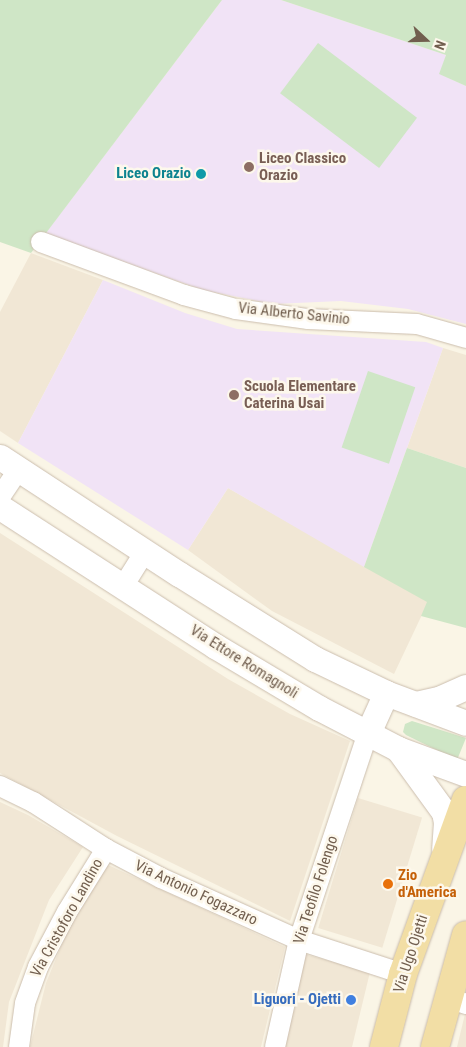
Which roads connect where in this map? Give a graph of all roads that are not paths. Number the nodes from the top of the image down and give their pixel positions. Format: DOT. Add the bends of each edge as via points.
graph roads {
  1 [pos="41,242"];
  2 [pos="466,338"];
  3 [pos="9,463"];
  4 [pos="0,497"];
  5 [pos="0,507"];
  6 [pos="145,552"];
  7 [pos="124,585"];
  8 [pos="466,687"];
  9 [pos="386,693"];
  10 [pos="416,704"];
  11 [pos="466,723"];
  12 [pos="368,735"];
  13 [pos="398,750"];
  14 [pos="466,774"];
  15 [pos="0,786"];
  16 [pos="466,800"];
  17 [pos="461,827"];
  18 [pos="106,850"];
  19 [pos="442,862"];
  20 [pos="466,934"];
  21 [pos="300,940"];
  22 [pos="404,974"];
  23 [pos="457,1001"];
  24 [pos="19,1047"];
  25 [pos="275,1047"];
  26 [pos="384,1047"];
  27 [pos="436,1047"];
  1 -- 2 [label="street, Via Alberto Savinio" via="179,293 236,308 308,318 416,324"];
  3 -- 4 [label="street"];
  3 -- 6 [label="street"];
  5 -- 7 [label="street, Via Ettore Romagnoli"];
  6 -- 7 [label="street"];
  6 -- 9 [label="street" via="315,658"];
  7 -- 12 [label="street, Via Ettore Romagnoli" via="223,650"];
  8 -- 10 [label="street" via="442,698"];
  9 -- 10 [label="street"];
  9 -- 12 [label="street"];
  10 -- 11 [label="street"];
  12 -- 13 [label="street, Via Ettore Romagnoli"];
  12 -- 21 [label="street, Via Teofilo Folengo"];
  13 -- 14 [label="street, Via Ettore Romagnoli"];
  13 -- 19 [label="street" via="444,812"];
  15 -- 18 [label="street, Via Antonio Fogazzaro" via="33,802"];
  16 -- 17 [label="main road, Via Ugo Ojetti"];
  17 -- 19 [label="main road, Via Ugo Ojetti"];
  18 -- 21 [label="street, Via Antonio Fogazzaro"];
  18 -- 24 [label="street, Via Cristoforo Landino" via="67,912 38,967 25,1003"];
  19 -- 22 [label="main road, Via Ugo Ojetti"];
  20 -- 23 [label="main road"];
  21 -- 22 [label="street, Via Antonio Fogazzaro"];
  21 -- 25 [label="street, Via Teofilo Folengo"];
  22 -- 26 [label="main road, Via Ugo Ojetti"];
  23 -- 27 [label="main road"];
}
